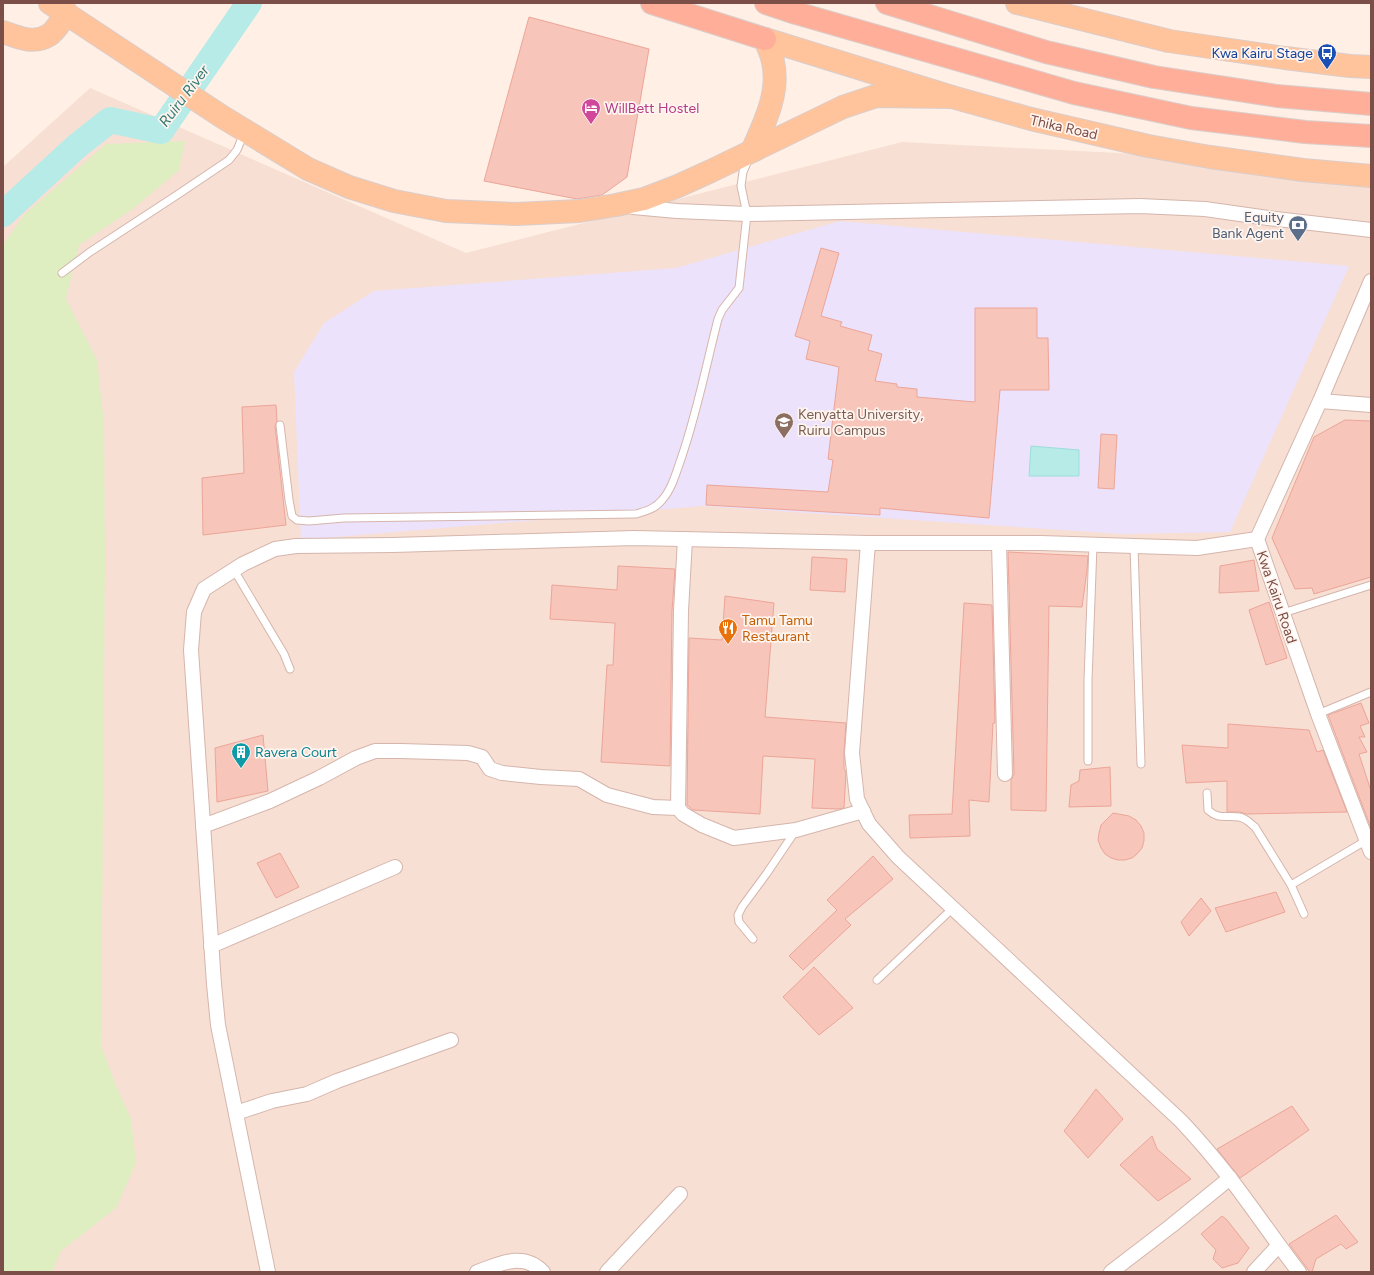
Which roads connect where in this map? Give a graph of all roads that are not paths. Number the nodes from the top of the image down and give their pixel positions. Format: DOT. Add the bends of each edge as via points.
graph roads {
  1 [pos="652,3"];
  2 [pos="766,3"];
  3 [pos="886,3"];
  4 [pos="1017,3"];
  5 [pos="59,8"];
  6 [pos="3,32"];
  7 [pos="765,39"];
  8 [pos="1371,67"];
  9 [pos="952,97"];
  10 [pos="1371,104"];
  11 [pos="245,131"];
  12 [pos="1371,136"];
  13 [pos="752,151"];
  14 [pos="1371,176"];
  15 [pos="616,205"];
  16 [pos="746,214"];
  17 [pos="1371,230"];
  18 [pos="62,273"];
  19 [pos="1371,281"];
  20 [pos="1320,401"];
  21 [pos="1371,405"];
  22 [pos="280,425"];
  23 [pos="685,539"];
  24 [pos="1257,539"];
  25 [pos="868,543"];
  26 [pos="999,543"];
  27 [pos="1093,545"];
  28 [pos="1134,546"];
  29 [pos="234,570"];
  30 [pos="1371,585"];
  31 [pos="1283,613"];
  32 [pos="290,669"];
  33 [pos="1371,692"];
  34 [pos="1318,714"];
  35 [pos="1088,761"];
  36 [pos="1141,764"];
  37 [pos="1005,774"];
  38 [pos="1207,793"];
  39 [pos="678,808"];
  40 [pos="863,811"];
  41 [pos="203,826"];
  42 [pos="796,830"];
  43 [pos="1369,846"];
  44 [pos="396,867"];
  45 [pos="1291,885"];
  46 [pos="953,908"];
  47 [pos="1304,914"];
  48 [pos="753,939"];
  49 [pos="211,946"];
  50 [pos="877,980"];
  51 [pos="450,1040"];
  52 [pos="236,1113"];
  53 [pos="1230,1178"];
  54 [pos="680,1194"];
  55 [pos="1278,1246"];
  56 [pos="268,1272"];
  57 [pos="477,1272"];
  58 [pos="543,1272"];
  59 [pos="607,1272"];
  60 [pos="1111,1272"];
  61 [pos="1254,1272"];
  62 [pos="1299,1272"];
  1 -- 7 [label="highway"];
  2 -- 12 [label="highway" via="1082,95 1191,118 1305,132"];
  3 -- 10 [label="highway" via="1046,52 1154,77 1276,96"];
  4 -- 8 [label="main road" via="1075,15 1169,41 1285,58"];
  5 -- 6 [label="main road" via="49,35 39,40 26,40"];
  5 -- 11 [label="main road"];
  7 -- 9 [label="main road, Thika Road"];
  7 -- 13 [label="main road" via="773,63 774,90 768,114"];
  9 -- 13 [label="main road" via="876,96 843,107"];
  9 -- 14 [label="main road, Thika Road" via="1031,119 1156,147 1295,169"];
  11 -- 15 [label="main road" via="308,169 349,187 401,202 446,211 516,214 579,211"];
  11 -- 18 [label="lane" via="237,150 229,160"];
  13 -- 15 [label="main road" via="678,186 644,199"];
  13 -- 16 [label="lane" via="743,172 741,186"];
  15 -- 16 [label="street"];
  16 -- 17 [label="street" via="1140,206 1205,209"];
  16 -- 22 [label="lane" via="739,288 718,319 690,432 677,470 668,492 652,509 636,514 297,520 292,516 289,500"];
  19 -- 20 [label="street, Kwa Kairu Road"];
  20 -- 21 [label="street"];
  20 -- 24 [label="street, Kwa Kairu Road"];
  23 -- 25 [label="street"];
  23 -- 29 [label="street" via="296,546 275,549"];
  23 -- 39 [label="street" via="681,611"];
  24 -- 28 [label="street" via="1197,548"];
  24 -- 31 [label="street, Kwa Kairu Road"];
  25 -- 26 [label="street"];
  25 -- 40 [label="street" via="852,753 857,799"];
  26 -- 27 [label="street"];
  26 -- 37 [label="street"];
  27 -- 28 [label="street"];
  27 -- 35 [label="lane"];
  28 -- 36 [label="lane"];
  29 -- 32 [label="lane" via="284,654"];
  29 -- 41 [label="street" via="204,589 194,612 191,650"];
  30 -- 31 [label="lane"];
  31 -- 34 [label="street, Kwa Kairu Road"];
  33 -- 34 [label="lane"];
  34 -- 43 [label="street, Kwa Kairu Road"];
  38 -- 45 [label="lane" via="1208,810 1213,815 1238,817 1247,820 1255,828"];
  39 -- 41 [label="street" via="653,807 607,795 579,779 502,773 490,769 482,757 468,753 375,751 270,801"];
  39 -- 42 [label="street" via="683,814 702,825 734,838"];
  40 -- 42 [label="street"];
  40 -- 46 [label="street" via="869,824 898,857"];
  41 -- 49 [label="street"];
  42 -- 48 [label="lane" via="738,915 739,922"];
  43 -- 45 [label="lane"];
  44 -- 49 [label="street"];
  45 -- 47 [label="lane"];
  46 -- 50 [label="lane"];
  46 -- 53 [label="street" via="1182,1120"];
  49 -- 52 [label="street" via="218,1025"];
  51 -- 52 [label="street" via="307,1094 272,1101"];
  52 -- 56 [label="street"];
  53 -- 55 [label="street"];
  53 -- 60 [label="street"];
  54 -- 59 [label="street"];
  55 -- 61 [label="street"];
  55 -- 62 [label="street"];
  57 -- 58 [label="street" via="502,1263 522,1260 536,1265"];
}
